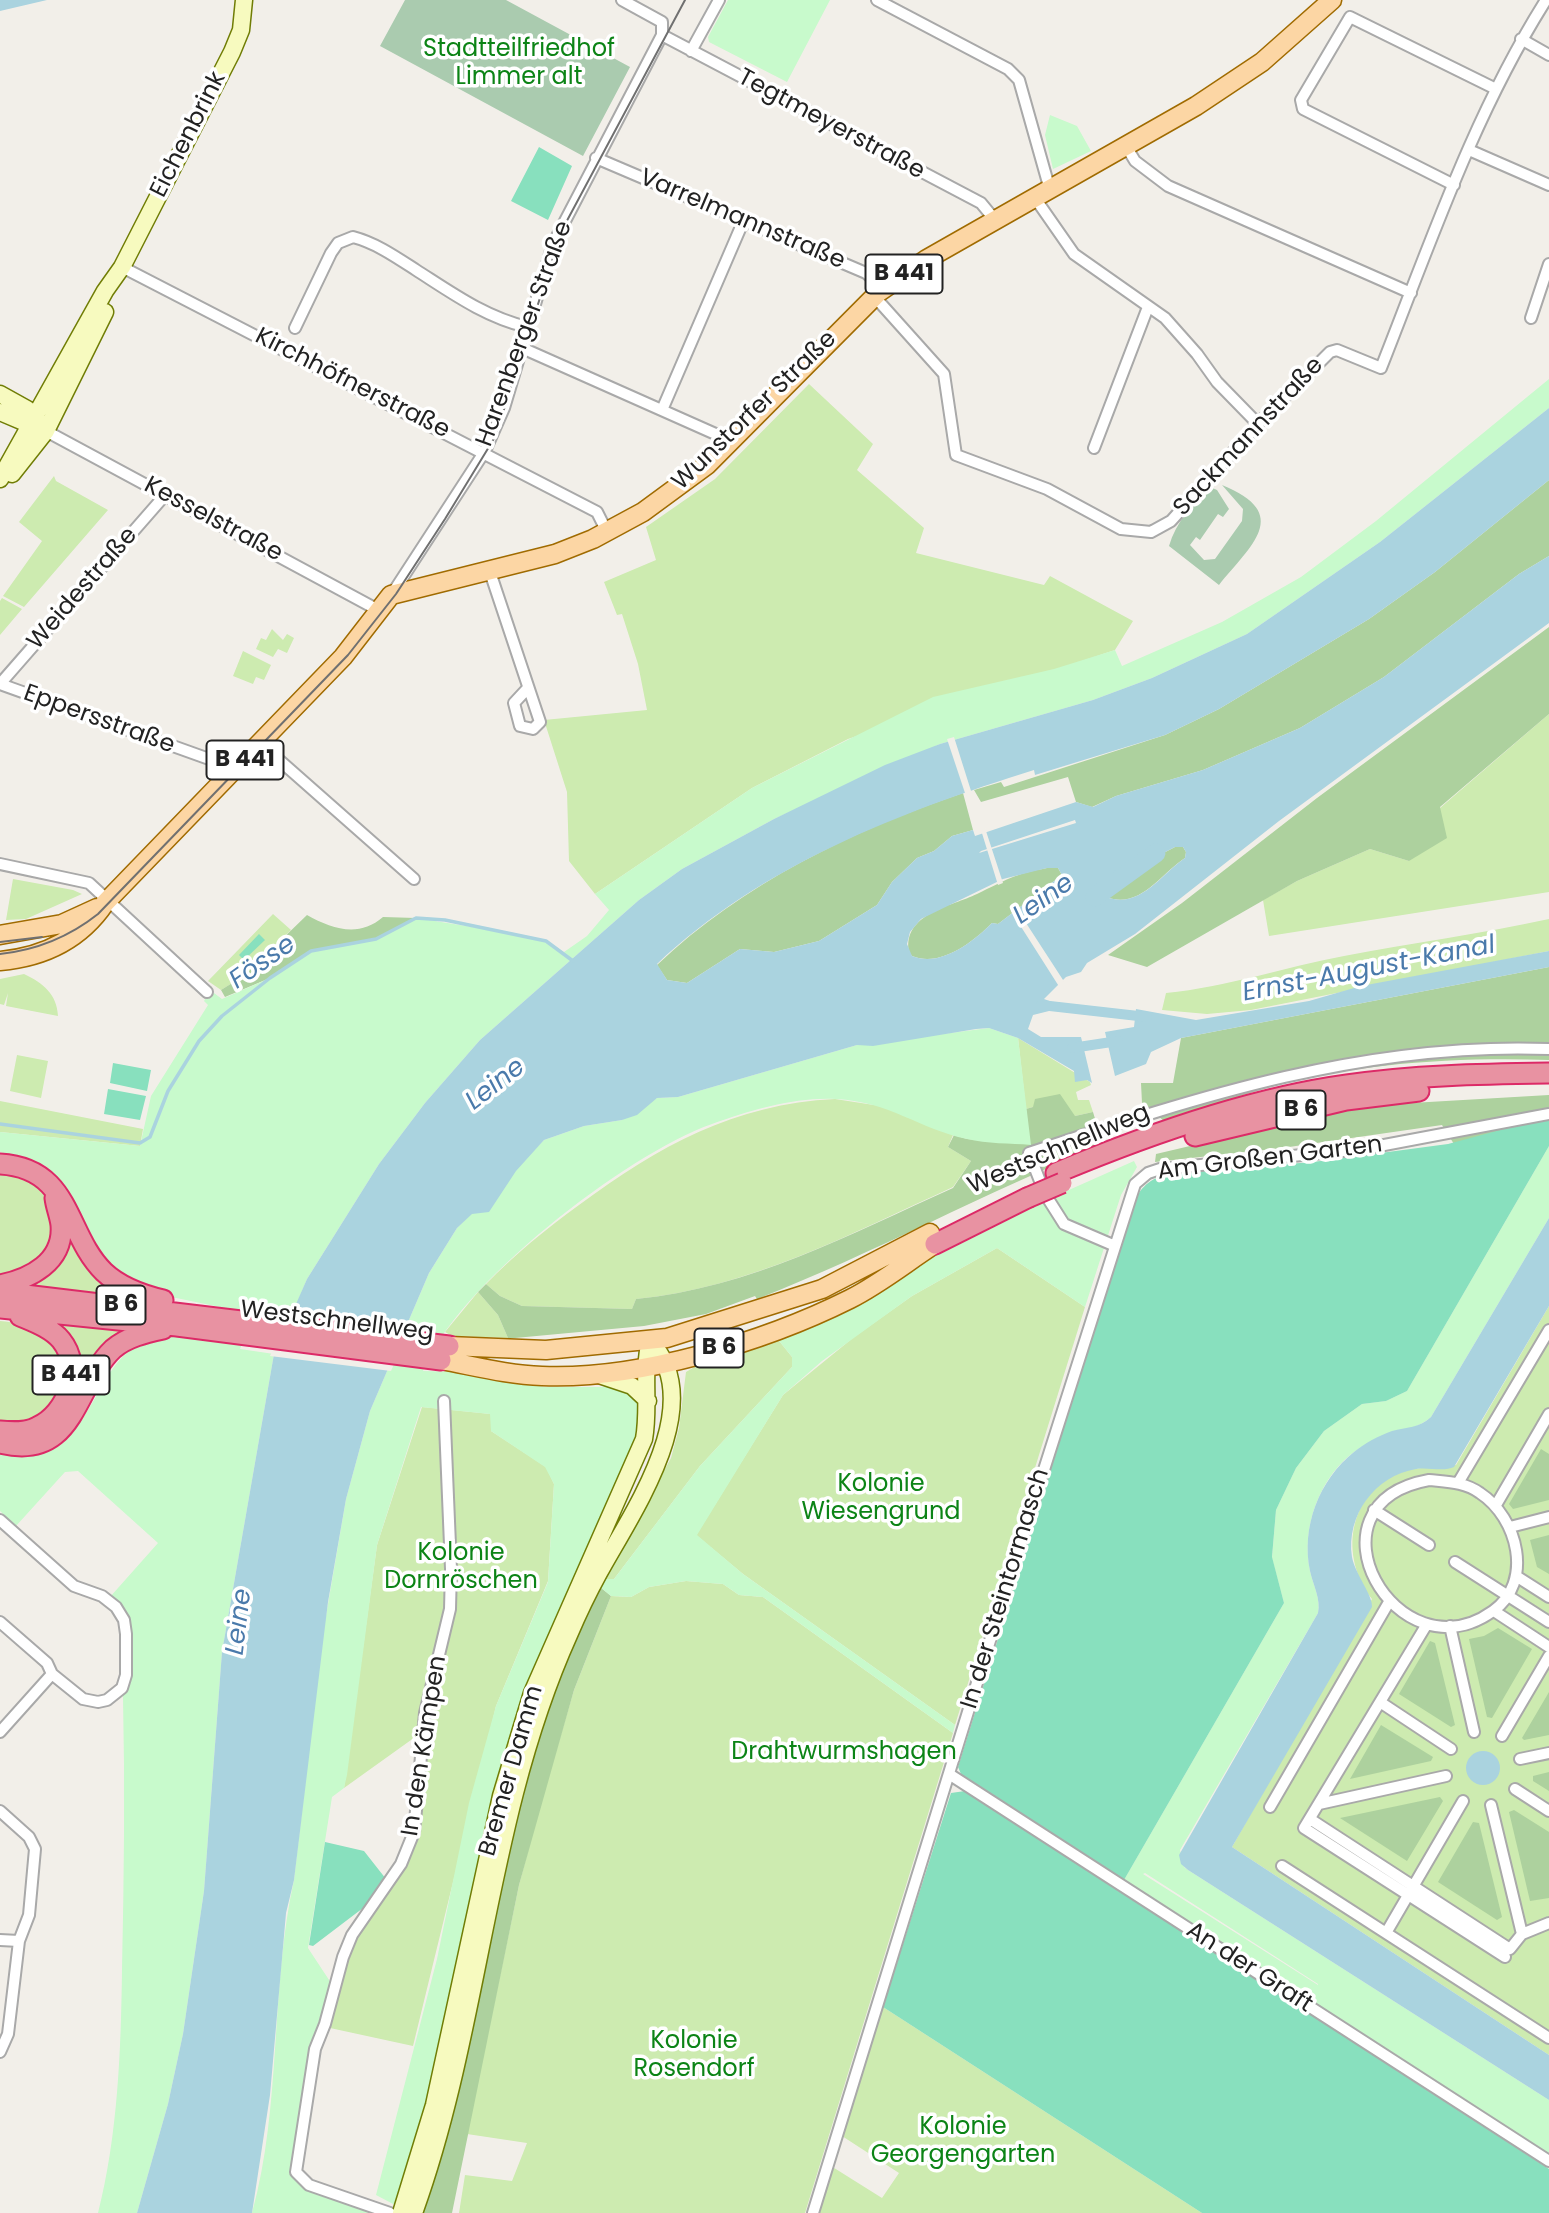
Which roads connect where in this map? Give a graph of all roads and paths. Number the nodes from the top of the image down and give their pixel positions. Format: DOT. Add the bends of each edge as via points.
graph roads {
  1 [pos="244,0"];
  2 [pos="622,0"];
  3 [pos="719,0"];
  4 [pos="877,0"];
  5 [pos="1332,0"];
  6 [pos="1546,0"];
  7 [pos="663,31"];
  8 [pos="1521,39"];
  9 [pos="691,51"];
  10 [pos="1549,55"];
  11 [pos="1496,89"];
  12 [pos="1126,146"];
  13 [pos="1468,150"];
  14 [pos="596,158"];
  15 [pos="1454,185"];
  16 [pos="1549,185"];
  17 [pos="1042,194"];
  18 [pos="995,220"];
  19 [pos="743,222"];
  20 [pos="1549,264"];
  21 [pos="122,267"];
  22 [pos="879,293"];
  23 [pos="1410,293"];
  24 [pos="1148,307"];
  25 [pos="1531,318"];
  26 [pos="527,327"];
  27 [pos="295,328"];
  28 [pos="522,348"];
  29 [pos="0,394"];
  30 [pos="662,411"];
  31 [pos="0,412"];
  32 [pos="1258,424"];
  33 [pos="37,425"];
  34 [pos="728,444"];
  35 [pos="1094,448"];
  36 [pos="485,452"];
  37 [pos="0,479"];
  38 [pos="0,486"];
  39 [pos="166,494"];
  40 [pos="607,532"];
  41 [pos="490,572"];
  42 [pos="391,595"];
  43 [pos="380,611"];
  44 [pos="0,684"];
  45 [pos="527,689"];
  46 [pos="261,744"];
  47 [pos="237,769"];
  48 [pos="0,864"];
  49 [pos="414,879"];
  50 [pos="106,902"];
  51 [pos="0,935"];
  52 [pos="0,961"];
  53 [pos="207,992"];
  54 [pos="1549,1049"];
  55 [pos="1549,1073"];
  56 [pos="1549,1084"];
  57 [pos="1549,1114"];
  58 [pos="0,1164"];
  59 [pos="1059,1178"];
  60 [pos="54,1190"];
  61 [pos="932,1239"];
  62 [pos="1114,1245"];
  63 [pos="0,1285"];
  64 [pos="1,1303"];
  65 [pos="246,1325"];
  66 [pos="177,1326"];
  67 [pos="1549,1330"];
  68 [pos="650,1341"];
  69 [pos="445,1353"];
  70 [pos="698,1354"];
  71 [pos="667,1362"];
  72 [pos="645,1367"];
  73 [pos="595,1374"];
  74 [pos="670,1386"];
  75 [pos="444,1401"];
  76 [pos="648,1401"];
  77 [pos="1549,1413"];
  78 [pos="1545,1431"];
  79 [pos="0,1432"];
  80 [pos="0,1443"];
  81 [pos="1458,1483"];
  82 [pos="1496,1506"];
  83 [pos="1374,1510"];
  84 [pos="1549,1517"];
  85 [pos="0,1520"];
  86 [pos="1510,1527"];
  87 [pos="1429,1545"];
  88 [pos="1455,1562"];
  89 [pos="594,1569"];
  90 [pos="1516,1576"];
  91 [pos="1509,1596"];
  92 [pos="1549,1597"];
  93 [pos="1388,1602"];
  94 [pos="1493,1611"];
  95 [pos="0,1622"];
  96 [pos="1549,1622"];
  97 [pos="1427,1624"];
  98 [pos="1450,1626"];
  99 [pos="1549,1647"];
  100 [pos="1549,1656"];
  101 [pos="52,1674"];
  102 [pos="1380,1702"];
  103 [pos="0,1732"];
  104 [pos="1474,1732"];
  105 [pos="1502,1736"];
  106 [pos="1451,1749"];
  107 [pos="1549,1753"];
  108 [pos="1520,1759"];
  109 [pos="949,1774"];
  110 [pos="1446,1776"];
  111 [pos="1515,1789"];
  112 [pos="1463,1801"];
  113 [pos="1319,1804"];
  114 [pos="1491,1805"];
  115 [pos="1270,1807"];
  116 [pos="0,1811"];
  117 [pos="1549,1811"];
  118 [pos="1282,1866"];
  119 [pos="1411,1890"];
  120 [pos="1549,1923"];
  121 [pos="1386,1933"];
  122 [pos="1522,1934"];
  123 [pos="0,1940"];
  124 [pos="19,1941"];
  125 [pos="1505,1957"];
  126 [pos="1549,2038"];
  127 [pos="0,2052"];
  128 [pos="1549,2161"];
  129 [pos="409,2210"];
  130 [pos="390,2213"];
  131 [pos="813,2213"];
  1 -- 21 [label="main road, Eichenbrink" via="241,30 232,52"];
  2 -- 7 [label="street, Tegtmeyerstraße" via="658,19"];
  3 -- 9 [label="street"];
  4 -- 17 [label="street" via="1008,69 1019,80"];
  5 -- 12 [label="main road, Wunstorfer Straße / B 441" via="1262,62"];
  6 -- 8 [label="street"];
  7 -- 9 [label="street, Tegtmeyerstraße"];
  7 -- 14 [label="street, Harenberger Straße"];
  8 -- 10 [label="street"];
  8 -- 11 [label="street"];
  9 -- 18 [label="street, Tegtmeyerstraße" via="981,203"];
  11 -- 13 [label="street"];
  11 -- 15 [label="street" via="1350,18 1301,100 1303,109"];
  12 -- 17 [label="main road, Wunstorfer Straße / B 441"];
  12 -- 23 [label="street" via="1135,161 1168,186"];
  13 -- 15 [label="street"];
  13 -- 16 [label="street"];
  14 -- 19 [label="street, Varrelmannstraße"];
  14 -- 26 [label="street, Harenberger Straße" via="553,244"];
  15 -- 23 [label="street"];
  17 -- 18 [label="main road, Wunstorfer Straße / B 441"];
  17 -- 24 [label="street" via="1074,254"];
  18 -- 22 [label="main road, Wunstorfer Straße / B 441" via="926,259"];
  19 -- 22 [label="street, Varrelmannstraße" via="866,273"];
  19 -- 30 [label="street"];
  20 -- 25 [label="street"];
  21 -- 33 [label="main road, Eichenbrink" via="113,295"];
  21 -- 36 [label="street, Kirchhöfnerstraße"];
  22 -- 32 [label="street, Sackmannstraße" via="944,374 956,455 1047,489 1124,529 1157,531 1171,521"];
  22 -- 34 [label="main road, Wunstorfer Straße / B 441"];
  23 -- 32 [label="street, Sackmannstraße" via="1381,368 1337,350 1330,352"];
  24 -- 32 [label="street" via="1177,331"];
  24 -- 35 [label="street"];
  26 -- 27 [label="street" via="506,323 354,237 338,243 331,253"];
  26 -- 28 [label="street, Harenberger Straße"];
  28 -- 30 [label="street"];
  28 -- 36 [label="street, Harenberger Straße"];
  29 -- 33 [label="main road"];
  30 -- 34 [label="street" via="720,436"];
  31 -- 33 [label="main road"];
  33 -- 37 [label="main road"];
  33 -- 38 [label="main road" via="33,450"];
  33 -- 39 [label="street, Kesselstraße"];
  34 -- 40 [label="main road, Wunstorfer Straße / B 441" via="665,498"];
  36 -- 40 [label="street, Kirchhöfnerstraße" via="597,512"];
  36 -- 42 [label="street, Harenberger Straße"];
  39 -- 43 [label="street, Kesselstraße"];
  39 -- 44 [label="street, Weidestraße"];
  40 -- 41 [label="main road, Wunstorfer Straße / B 441" via="555,554"];
  41 -- 42 [label="main road, Wunstorfer Straße / B 441"];
  41 -- 45 [label="street"];
  42 -- 43 [label="main road, B 441"];
  43 -- 46 [label="main road, B 441"];
  44 -- 47 [label="street, Eppersstraße"];
  46 -- 47 [label="main road, B 441"];
  46 -- 49 [label="street"];
  47 -- 50 [label="main road, B 441"];
  48 -- 50 [label="street" via="86,881"];
  50 -- 51 [label="main road, B 441" via="62,924"];
  50 -- 52 [label="main road, B 441" via="93,920 66,942 29,957"];
  50 -- 53 [label="street"];
  54 -- 62 [label="street" via="1427,1054 1329,1066 1251,1083 1029,1153 1045,1194 1064,1224"];
  55 -- 59 [label="highway, Westschnellweg / B 6" via="1346,1085 1125,1144"];
  56 -- 59 [label="highway, Westschnellweg / B 6" via="1477,1084 1346,1100 1239,1124"];
  57 -- 62 [label="street, Am Großen Garten" via="1363,1149 1160,1169 1135,1184"];
  58 -- 60 [label="highway" via="26,1169"];
  59 -- 61 [label="highway, Westschnellweg / B 6, bridge"];
  60 -- 63 [label="highway" via="61,1227 50,1260 36,1273"];
  60 -- 65 [label="highway" via="63,1198 93,1259 118,1283"];
  61 -- 68 [label="main road, Westschnellweg / B 6" via="822,1289"];
  61 -- 70 [label="main road, Westschnellweg / B 6" via="852,1298 776,1330"];
  62 -- 109 [label="street, In der Steintormasch"];
  64 -- 65 [label="highway, Westschnellweg / B 6"];
  64 -- 66 [label="highway, Westschnellweg / B 6"];
  64 -- 79 [label="highway, B 441" via="52,1331 67,1349 71,1373 64,1402 49,1421 22,1432"];
  65 -- 66 [label="highway, Westschnellweg / B 6"];
  65 -- 69 [label="highway, Westschnellweg / B 6"];
  66 -- 80 [label="highway" via="137,1336 113,1350 67,1425 50,1438 20,1447"];
  67 -- 81 [label="street"];
  68 -- 69 [label="main road, Westschnellweg / B 6"];
  68 -- 71 [label="main road"];
  68 -- 72 [label="main road, Bremer Damm"];
  69 -- 73 [label="main road, Westschnellweg / B 6" via="539,1376"];
  70 -- 71 [label="main road, Westschnellweg / B 6"];
  70 -- 74 [label="main road" via="680,1364"];
  71 -- 72 [label="main road, Westschnellweg / B 6"];
  71 -- 74 [label="main road, Bremer Damm"];
  72 -- 73 [label="main road, Westschnellweg / B 6"];
  72 -- 76 [label="main road, Bremer Damm"];
  73 -- 76 [label="main road" via="632,1386"];
  74 -- 89 [label="main road, Bremer Damm" via="666,1434 653,1476"];
  75 -- 130 [label="street, In den Kämpen" via="450,1609 425,1713 414,1832 401,1864 352,1935 343,1958 314,2049 296,2172 309,2185"];
  76 -- 89 [label="main road, Bremer Damm" via="638,1459"];
  77 -- 78 [label="street"];
  78 -- 82 [label="street"];
  81 -- 82 [label="street"];
  81 -- 83 [label="street" via="1416,1483 1388,1496"];
  82 -- 86 [label="street"];
  83 -- 87 [label="street"];
  83 -- 93 [label="street" via="1366,1556"];
  84 -- 86 [label="street"];
  85 -- 101 [label="street" via="74,1586 102,1596 116,1607 124,1620 126,1675 114,1697 87,1701"];
  86 -- 90 [label="street" via="1517,1551"];
  88 -- 91 [label="street"];
  89 -- 129 [label="main road, Bremer Damm" via="532,1693 501,1796"];
  90 -- 91 [label="street"];
  90 -- 92 [label="street"];
  91 -- 94 [label="street"];
  91 -- 96 [label="street"];
  93 -- 97 [label="street"];
  93 -- 115 [label="street"];
  94 -- 98 [label="street" via="1478,1620"];
  94 -- 99 [label="street"];
  95 -- 101 [label="street" via="47,1664"];
  97 -- 98 [label="street"];
  97 -- 102 [label="street"];
  98 -- 104 [label="street"];
  100 -- 105 [label="street"];
  101 -- 103 [label="street"];
  102 -- 106 [label="street"];
  102 -- 113 [label="street"];
  107 -- 108 [label="street"];
  109 -- 128 [label="street, An der Graft"];
  109 -- 131 [label="street, In der Steintormasch"];
  110 -- 113 [label="street"];
  111 -- 117 [label="street"];
  112 -- 119 [label="street"];
  113 -- 119 [label="street" via="1304,1828"];
  114 -- 122 [label="street"];
  116 -- 124 [label="street" via="29,1837 35,1849 29,1915"];
  118 -- 121 [label="street"];
  119 -- 121 [label="street"];
  119 -- 122 [label="street" via="1510,1949"];
  119 -- 125 [label="street"];
  120 -- 122 [label="street"];
  121 -- 126 [label="street"];
  123 -- 124 [label="street"];
  124 -- 127 [label="street" via="8,2035"];
}
